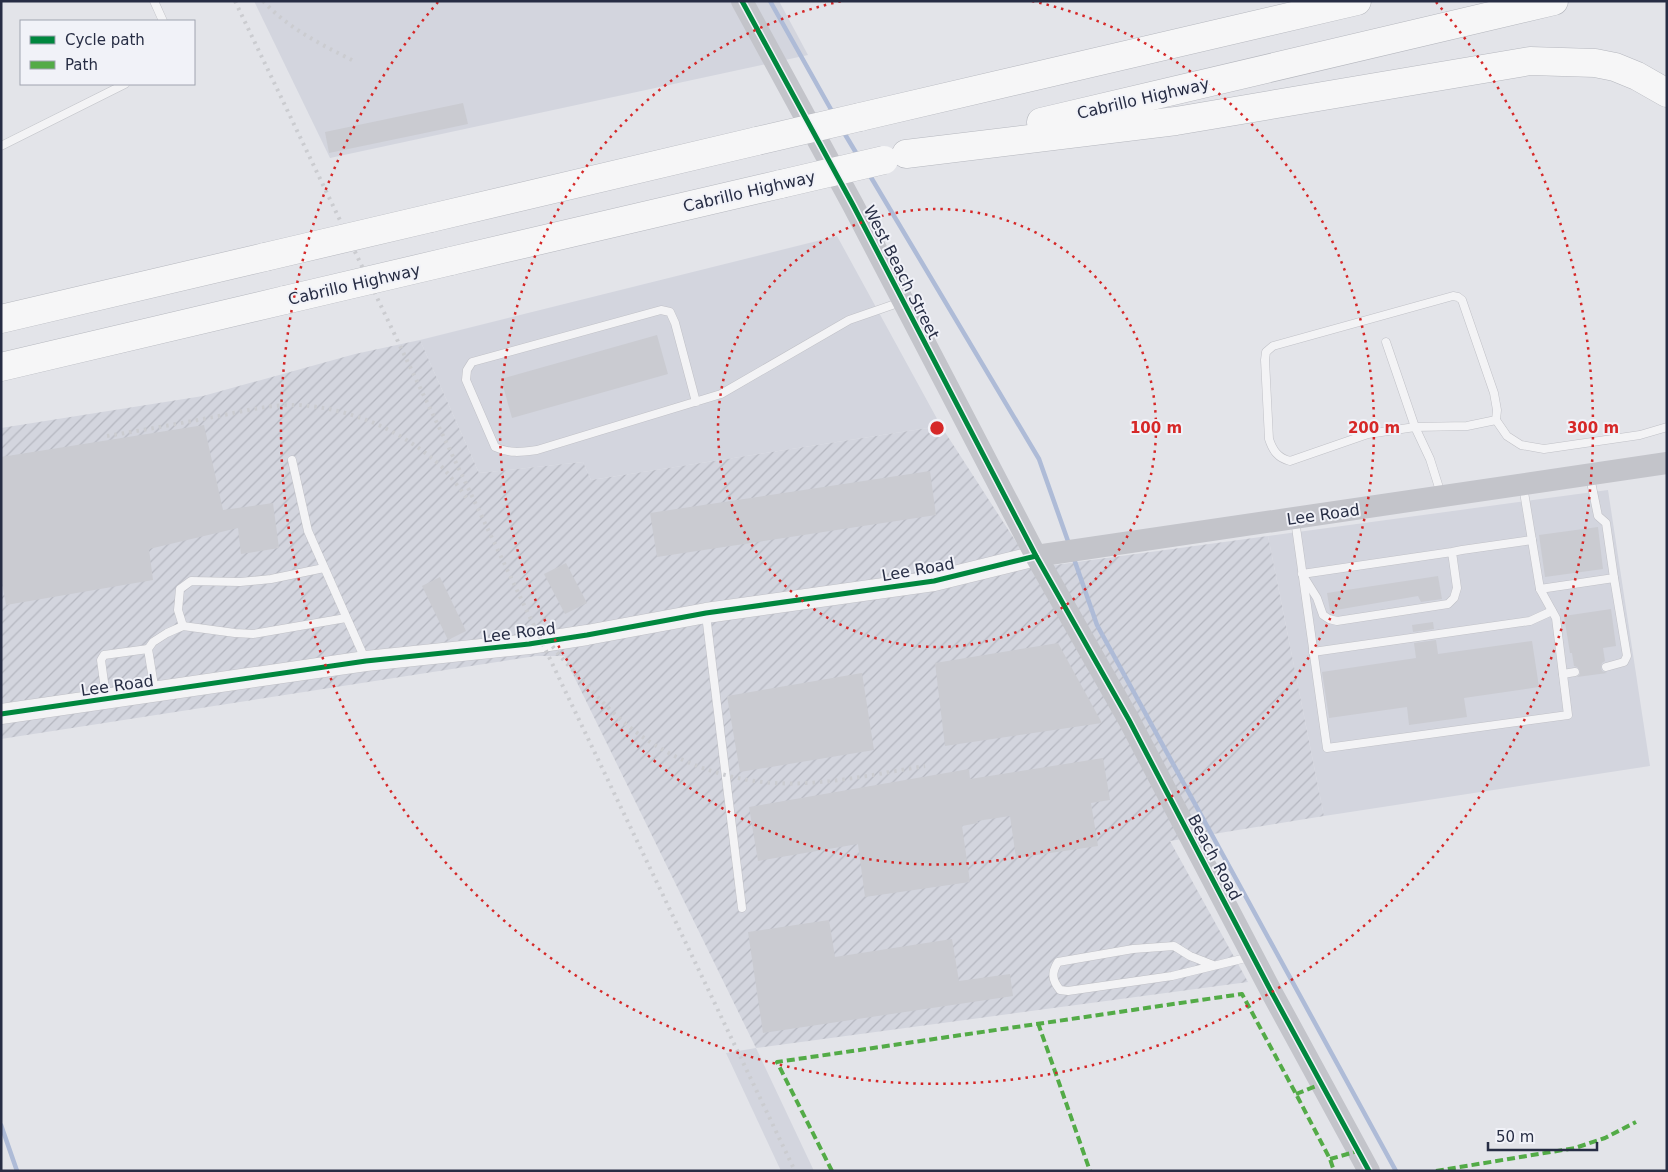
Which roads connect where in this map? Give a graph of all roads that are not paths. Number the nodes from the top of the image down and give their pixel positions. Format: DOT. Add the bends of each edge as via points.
graph roads {
  1 [pos="154,1"];
  2 [pos="742,1"];
  3 [pos="1319,1"];
  4 [pos="1357,1"];
  5 [pos="1554,1"];
  6 [pos="163,20"];
  7 [pos="1243,28"];
  8 [pos="123,85"];
  9 [pos="1667,93"];
  10 [pos="1,146"];
  11 [pos="895,157"];
  12 [pos="903,301"];
  13 [pos="1,319"];
  14 [pos="1386,342"];
  15 [pos="1,367"];
  16 [pos="696,402"];
  17 [pos="1496,420"];
  18 [pos="1415,427"];
  19 [pos="1667,427"];
  20 [pos="292,460"];
  21 [pos="1667,463"];
  22 [pos="1590,475"];
  23 [pos="1522,485"];
  24 [pos="1442,497"];
  25 [pos="1294,518"];
  26 [pos="1532,540"];
  27 [pos="1452,552"];
  28 [pos="1036,556"];
  29 [pos="324,568"];
  30 [pos="1302,574"];
  31 [pos="1614,578"];
  32 [pos="1540,589"];
  33 [pos="1552,612"];
  34 [pos="706,613"];
  35 [pos="346,618"];
  36 [pos="183,626"];
  37 [pos="148,649"];
  38 [pos="1313,652"];
  39 [pos="366,661"];
  40 [pos="1606,667"];
  41 [pos="1575,672"];
  42 [pos="1563,674"];
  43 [pos="155,692"];
  44 [pos="106,699"];
  45 [pos="1,714"];
  46 [pos="742,908"];
  47 [pos="1252,956"];
  48 [pos="1213,965"];
  49 [pos="1369,1171"];
  1 -- 6 [label="lane"];
  2 -- 12 [label="main road, West Beach Street"];
  3 -- 7 [label="highway"];
  4 -- 7 [label="highway"];
  5 -- 11 [label="highway, Cabrillo Highway"];
  7 -- 13 [label="highway, bridge"];
  8 -- 10 [label="lane"];
  9 -- 11 [label="highway" via="1615,67 1595,63 1530,61 1176,121"];
  11 -- 15 [label="highway, Cabrillo Highway, bridge"];
  12 -- 16 [label="lane" via="850,320 721,394"];
  12 -- 28 [label="main road, West Beach Street"];
  14 -- 18 [label="lane"];
  16 -- 16 [label="lane" via="537,450 505,452 495,447 466,380 467,370 472,362 661,310 670,312 675,322"];
  17 -- 18 [label="lane" via="1467,426"];
  17 -- 18 [label="lane" via="1494,393 1462,300 1458,297 1273,346 1266,352 1269,439 1273,450 1282,459 1290,461 1368,434"];
  17 -- 19 [label="lane" via="1507,436 1521,445 1544,449 1640,435"];
  18 -- 24 [label="lane"];
  20 -- 29 [label="lane" via="308,531"];
  21 -- 22 [label="main road, Lee Road"];
  22 -- 23 [label="main road, Lee Road"];
  22 -- 31 [label="lane" via="1598,516 1606,523"];
  23 -- 24 [label="main road, Lee Road"];
  23 -- 26 [label="lane"];
  24 -- 25 [label="main road, Lee Road"];
  25 -- 28 [label="main road, Lee Road"];
  25 -- 30 [label="lane"];
  26 -- 27 [label="lane"];
  26 -- 32 [label="lane"];
  27 -- 30 [label="lane"];
  27 -- 30 [label="lane" via="1457,588 1448,604 1337,621 1323,615"];
  28 -- 34 [label="street, Lee Road" via="934,582"];
  28 -- 47 [label="main road, Beach Road" via="1129,720"];
  29 -- 35 [label="lane"];
  29 -- 36 [label="lane" via="271,579 191,581 180,589 178,610"];
  30 -- 38 [label="lane"];
  31 -- 32 [label="lane"];
  31 -- 40 [label="lane" via="1627,656 1624,662"];
  32 -- 33 [label="lane"];
  33 -- 38 [label="lane" via="1530,621"];
  33 -- 42 [label="lane" via="1556,618"];
  34 -- 39 [label="street, Lee Road" via="560,639"];
  34 -- 46 [label="lane"];
  35 -- 36 [label="lane" via="254,634"];
  35 -- 39 [label="lane"];
  36 -- 37 [label="lane" via="153,642"];
  37 -- 43 [label="lane"];
  37 -- 44 [label="lane" via="104,655 101,660"];
  38 -- 42 [label="lane" via="1327,748 1568,715"];
  39 -- 43 [label="street, Lee Road"];
  41 -- 42 [label="lane"];
  43 -- 44 [label="street, Lee Road"];
  44 -- 45 [label="street, Lee Road"];
  47 -- 48 [label="lane"];
  47 -- 49 [label="main road, Beach Road"];
  48 -- 48 [label="lane" via="1174,946 1133,949 1058,962 1052,976 1060,990 1068,990 1172,976"];
}
